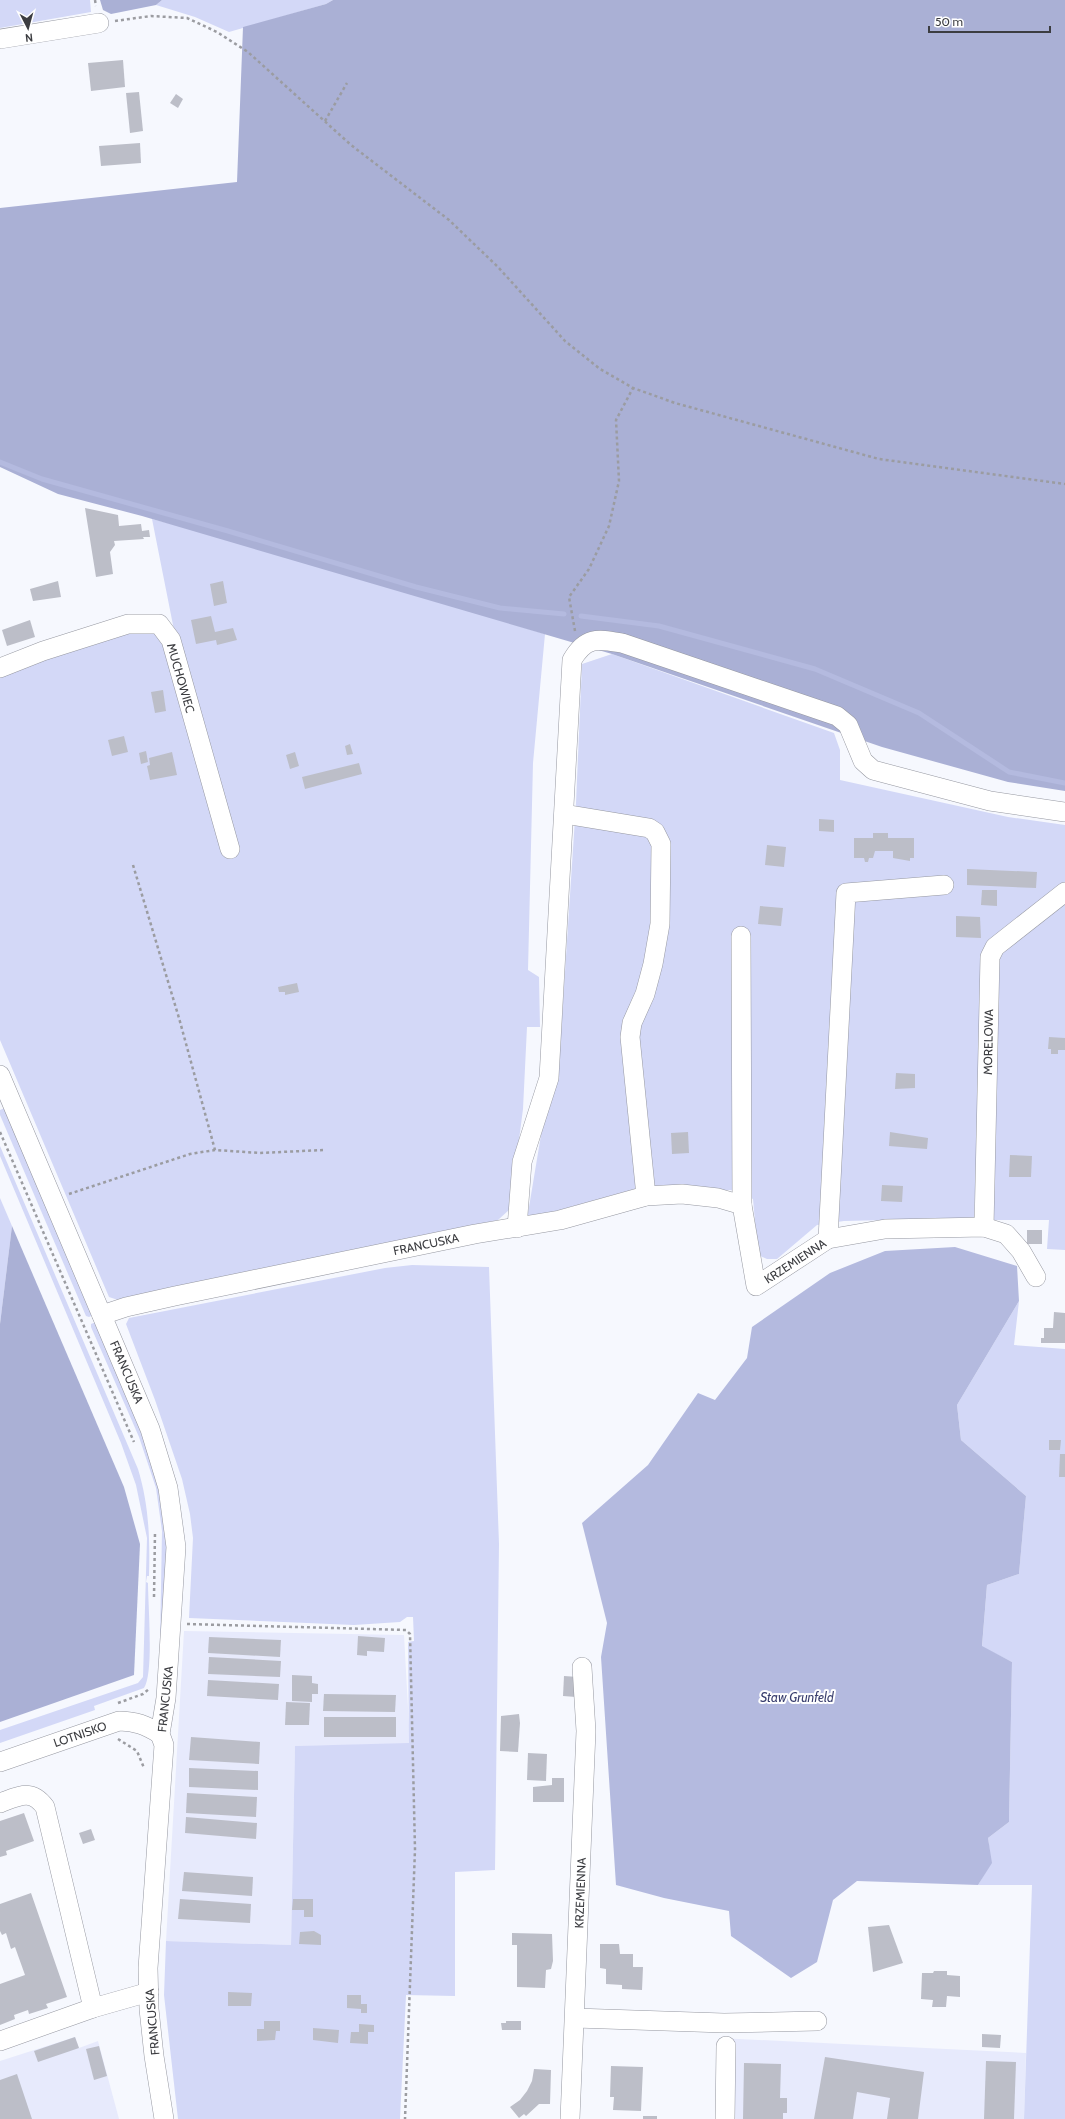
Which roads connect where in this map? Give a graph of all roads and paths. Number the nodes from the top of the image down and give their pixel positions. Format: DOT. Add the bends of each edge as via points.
graph roads {
  1 [pos="99,23"];
  2 [pos="0,39"];
  3 [pos="347,83"];
  4 [pos="325,121"];
  5 [pos="633,388"];
  6 [pos="1065,484"];
  7 [pos="579,648"];
  8 [pos="0,668"];
  9 [pos="1065,812"];
  10 [pos="564,814"];
  11 [pos="230,849"];
  12 [pos="133,864"];
  13 [pos="944,885"];
  14 [pos="1065,892"];
  15 [pos="741,936"];
  16 [pos="0,1075"];
  17 [pos="0,1132"];
  18 [pos="215,1150"];
  19 [pos="323,1150"];
  20 [pos="646,1196"];
  21 [pos="53,1199"];
  22 [pos="742,1206"];
  23 [pos="984,1227"];
  24 [pos="516,1228"];
  25 [pos="828,1239"];
  26 [pos="1036,1277"];
  27 [pos="102,1315"];
  28 [pos="135,1445"];
  29 [pos="154,1527"];
  30 [pos="154,1600"];
  31 [pos="172,1624"];
  32 [pos="582,1667"];
  33 [pos="151,1685"];
  34 [pos="116,1704"];
  35 [pos="160,1734"];
  36 [pos="0,1762"];
  37 [pos="0,1803"];
  38 [pos="149,1992"];
  39 [pos="93,2008"];
  40 [pos="575,2018"];
  41 [pos="817,2021"];
  42 [pos="0,2041"];
  43 [pos="726,2046"];
  44 [pos="164,2119"];
  45 [pos="405,2119"];
  46 [pos="570,2119"];
  47 [pos="725,2119"];
  1 -- 2 [label="street"];
  1 -- 4 [label="path" via="151,16 187,18 217,32 248,52"];
  3 -- 4 [label="path"];
  4 -- 5 [label="path" via="351,145 449,220 498,267 565,341 600,369"];
  5 -- 6 [label="path" via="675,403 879,459"];
  5 -- 7 [label="path" via="616,420 619,481 609,526 589,569 569,597"];
  7 -- 9 [label="street" via="586,643 600,640 622,643 837,716 848,725 863,761 873,770 990,801"];
  7 -- 10 [label="street" via="572,660"];
  8 -- 11 [label="street, MUCHOWIEC" via="43,651 128,624 159,624 171,640"];
  10 -- 20 [label="street" via="650,828 661,844 660,924 653,964 630,1037"];
  10 -- 24 [label="street" via="549,1078 522,1162"];
  12 -- 18 [label="path"];
  13 -- 25 [label="street" via="846,893"];
  14 -- 23 [label="street, MORELOWA" via="995,947 990,957"];
  15 -- 22 [label="street"];
  16 -- 21 [label="street, FRANCUSKA"];
  17 -- 28 [label="path"];
  18 -- 19 [label="path" via="260,1153"];
  18 -- 21 [label="path" via="190,1154"];
  20 -- 22 [label="street" via="682,1194 718,1198"];
  20 -- 24 [label="street, FRANCUSKA" via="560,1220"];
  21 -- 27 [label="street, FRANCUSKA"];
  22 -- 25 [label="street, KRZEMIENNA" via="756,1286"];
  23 -- 25 [label="street, KRZEMIENNA" via="885,1229"];
  23 -- 26 [label="street, KRZEMIENNA" via="1006,1234 1021,1250"];
  24 -- 27 [label="street, FRANCUSKA" via="475,1234 175,1296"];
  27 -- 31 [label="street, FRANCUSKA" via="150,1429 168,1488 176,1547"];
  29 -- 30 [label="path"];
  31 -- 35 [label="street, FRANCUSKA" via="166,1698"];
  31 -- 45 [label="path" via="406,1630 410,1634 415,1849"];
  32 -- 40 [label="street, KRZEMIENNA" via="586,1731"];
  33 -- 34 [label="path" via="143,1694"];
  35 -- 36 [label="street, LOTNISKO" via="146,1725 119,1721"];
  35 -- 38 [label="street, FRANCUSKA" via="164,1744 148,1968"];
  37 -- 39 [label="street" via="25,1794 38,1798 45,1807"];
  38 -- 39 [label="street"];
  38 -- 44 [label="street, FRANCUSKA" via="154,2056"];
  39 -- 42 [label="street"];
  40 -- 41 [label="street" via="724,2023"];
  40 -- 46 [label="street, KRZEMIENNA"];
  43 -- 47 [label="street"];
}
